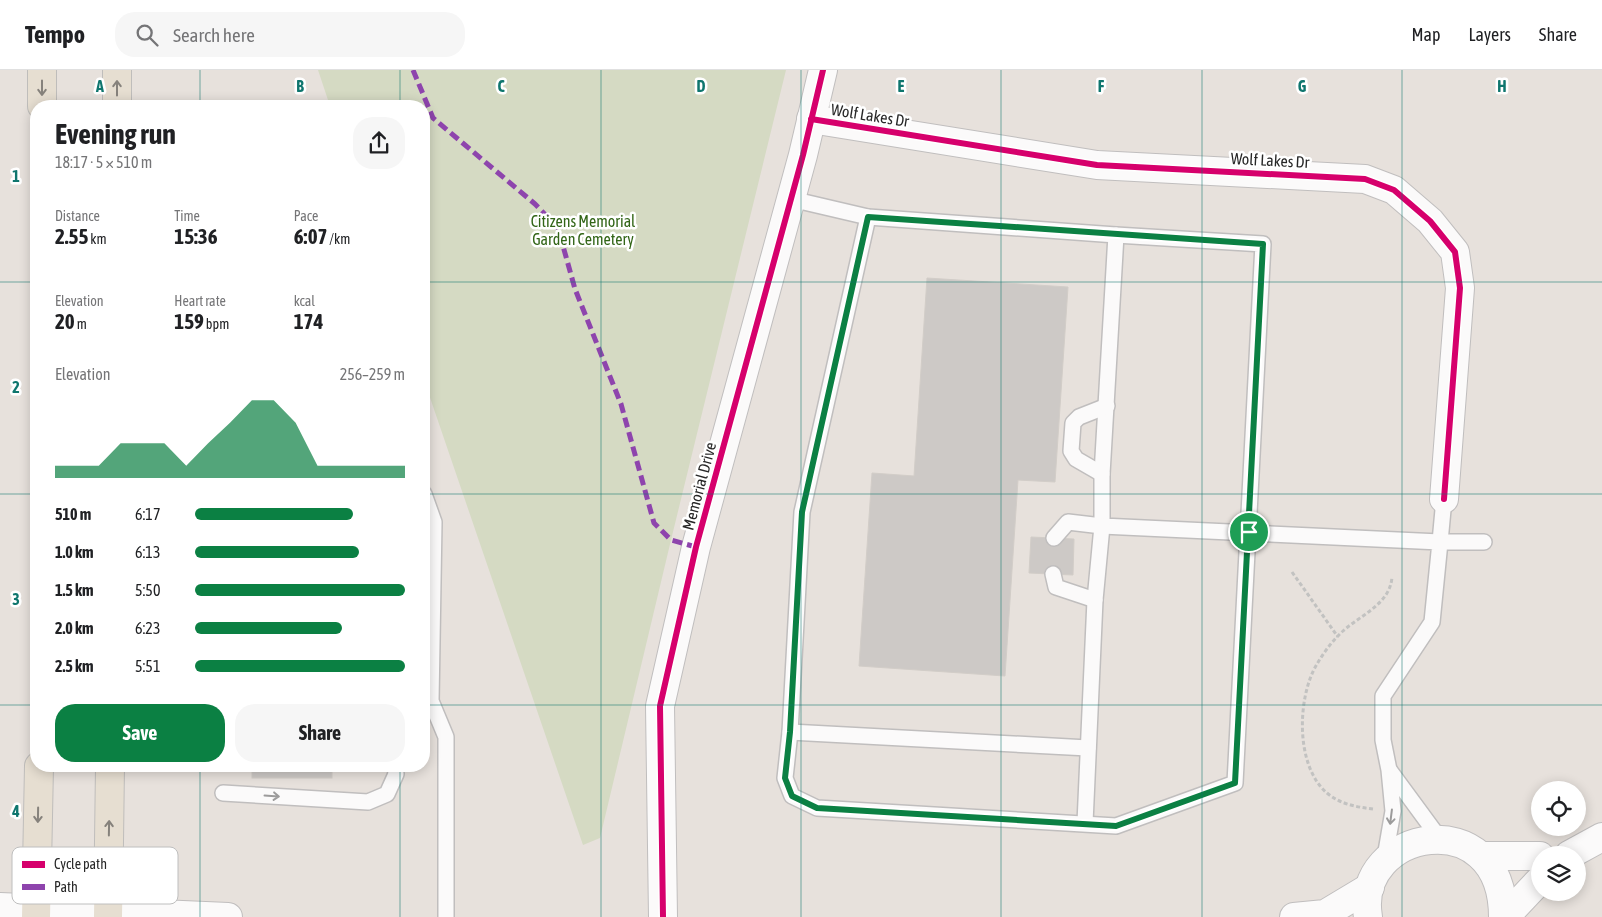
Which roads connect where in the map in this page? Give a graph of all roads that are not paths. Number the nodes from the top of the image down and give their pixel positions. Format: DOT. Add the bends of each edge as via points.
graph roads {
  1 [pos="42,70"];
  2 [pos="117,70"];
  3 [pos="823,70"];
  4 [pos="42,100"];
  5 [pos="117,100"];
  6 [pos="811,119"];
  7 [pos="791,198"];
  8 [pos="868,217"];
  9 [pos="1116,235"];
  10 [pos="1107,406"];
  11 [pos="1102,474"];
  12 [pos="1444,499"];
  13 [pos="430,511"];
  14 [pos="1102,526"];
  15 [pos="1249,532"];
  16 [pos="1054,538"];
  17 [pos="1440,542"];
  18 [pos="1484,542"];
  19 [pos="1053,574"];
  20 [pos="1095,600"];
  21 [pos="430,624"];
  22 [pos="430,707"];
  23 [pos="790,732"];
  24 [pos="1088,748"];
  25 [pos="1389,770"];
  26 [pos="39,772"];
  27 [pos="110,772"];
  28 [pos="396,772"];
  29 [pos="223,793"];
  30 [pos="1085,822"];
  31 [pos="1602,837"];
  32 [pos="1440,839"];
  33 [pos="1585,846"];
  34 [pos="37,847"];
  35 [pos="109,847"];
  36 [pos="1481,856"];
  37 [pos="1531,856"];
  38 [pos="1384,864"];
  39 [pos="1370,887"];
  40 [pos="1531,889"];
  41 [pos="0,906"];
  42 [pos="36,912"];
  43 [pos="108,914"];
  44 [pos="228,917"];
  45 [pos="446,917"];
  46 [pos="663,917"];
  47 [pos="1294,917"];
  48 [pos="1368,917"];
  49 [pos="1504,917"];
  1 -- 4 [label="main road, one-way"];
  5 -- 2 [label="main road, one-way"];
  3 -- 6 [label="street, Memorial Drive"];
  6 -- 7 [label="street, Memorial Drive"];
  6 -- 12 [label="street, Wolf Lakes Dr" via="1096,165 1365,179 1394,190 1430,221 1455,252 1460,288"];
  7 -- 8 [label="lane"];
  7 -- 46 [label="street, Memorial Drive" via="696,547 660,706"];
  8 -- 9 [label="lane"];
  8 -- 23 [label="lane" via="802,512"];
  9 -- 10 [label="lane"];
  9 -- 15 [label="lane" via="1263,244"];
  10 -- 11 [label="lane"];
  10 -- 11 [label="lane" via="1079,417 1073,424 1071,451 1076,459"];
  11 -- 14 [label="lane"];
  12 -- 17 [label="lane"];
  13 -- 21 [label="lane" via="434,522"];
  14 -- 15 [label="lane"];
  14 -- 16 [label="lane" via="1068,522"];
  14 -- 20 [label="lane"];
  15 -- 17 [label="lane"];
  15 -- 30 [label="lane" via="1235,783 1116,826"];
  17 -- 18 [label="lane"];
  17 -- 25 [label="lane" via="1432,622 1383,696 1383,740"];
  19 -- 20 [label="lane" via="1056,587"];
  20 -- 24 [label="lane"];
  22 -- 45 [label="lane" via="446,737"];
  23 -- 24 [label="lane"];
  23 -- 30 [label="lane" via="785,778 792,796 817,808"];
  24 -- 30 [label="lane"];
  25 -- 32 [label="lane"];
  25 -- 38 [label="lane, one-way" via="1393,811"];
  26 -- 34 [label="main road, one-way"];
  35 -- 27 [label="main road, one-way"];
  29 -- 28 [label="lane, one-way" via="368,802 387,794"];
  31 -- 33 [label="street"];
  32 -- 36 [label="street" via="1462,844"];
  32 -- 38 [label="street" via="1418,841 1397,851"];
  36 -- 37 [label="street"];
  36 -- 49 [label="street" via="1495,874 1503,896"];
  38 -- 39 [label="street"];
  39 -- 47 [label="street" via="1325,914"];
  39 -- 48 [label="street"];
  40 -- 49 [label="street"];
  41 -- 42 [label="street"];
  42 -- 43 [label="street"];
  43 -- 44 [label="street"];
}
